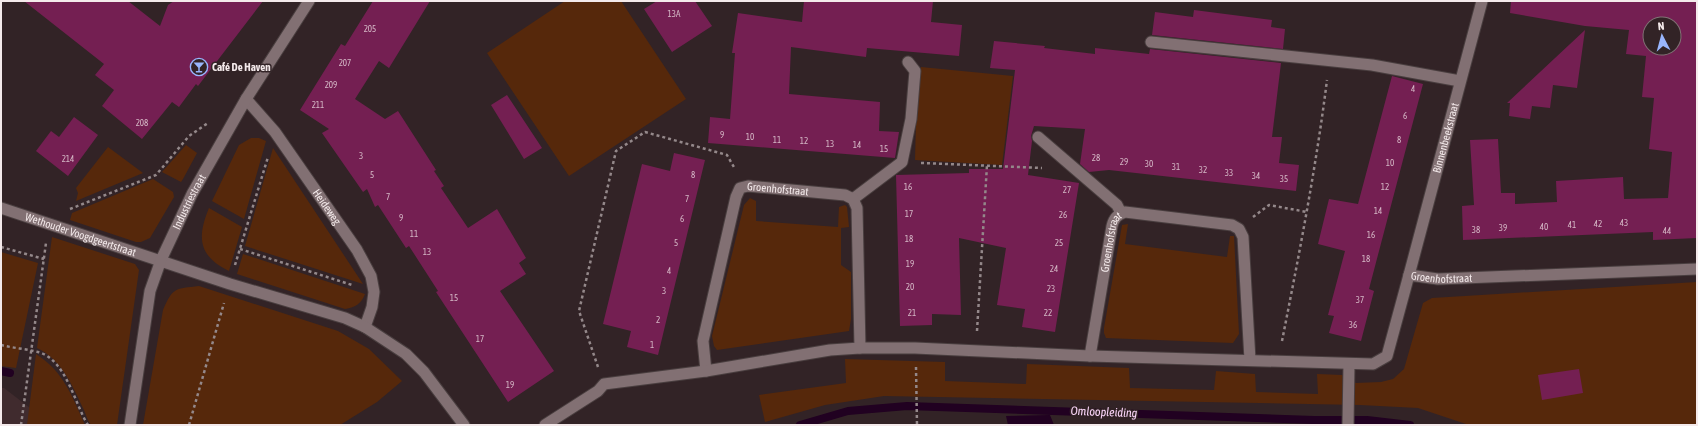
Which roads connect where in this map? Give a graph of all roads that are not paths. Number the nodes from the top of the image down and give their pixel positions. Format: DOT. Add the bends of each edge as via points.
graph roads {
  1 [pos="308,1"];
  2 [pos="1482,1"];
  3 [pos="1151,42"];
  4 [pos="908,62"];
  5 [pos="1460,81"];
  6 [pos="246,99"];
  7 [pos="1038,137"];
  8 [pos="853,199"];
  9 [pos="1,208"];
  10 [pos="1121,213"];
  11 [pos="161,260"];
  12 [pos="1697,269"];
  13 [pos="1409,275"];
  14 [pos="365,327"];
  15 [pos="860,348"];
  16 [pos="1090,356"];
  17 [pos="1250,360"];
  18 [pos="1349,364"];
  19 [pos="706,371"];
  20 [pos="130,425"];
  21 [pos="464,425"];
  22 [pos="545,425"];
  23 [pos="1348,425"];
  1 -- 6 [label="street, Industriestraat"];
  2 -- 5 [label="street, Binnenbeekstraat"];
  3 -- 5 [label="street" via="1372,65"];
  4 -- 8 [label="street" via="914,71 911,119 902,162"];
  5 -- 13 [label="street, Binnenbeekstraat"];
  6 -- 11 [label="street, Industriestraat" via="192,194"];
  6 -- 14 [label="street, Heideweg" via="275,132 357,250 370,276 374,292"];
  7 -- 10 [label="street" via="1117,206"];
  8 -- 15 [label="street" via="857,208"];
  8 -- 19 [label="street, Groenhofstraat" via="845,195 740,188 703,341"];
  9 -- 11 [label="street, Wethouder Voogdgeertstraat"];
  10 -- 16 [label="street, Groenhofstraat" via="1114,219 1112,226"];
  10 -- 17 [label="street, Groenhofstraat" via="1232,225 1239,229 1243,237"];
  11 -- 14 [label="street" via="230,284 345,318"];
  11 -- 20 [label="street, Industriestraat" via="150,291"];
  12 -- 13 [label="street, Groenhofstraat" via="1438,279"];
  13 -- 18 [label="street, Groenhofstraat" via="1387,356 1372,364"];
  14 -- 21 [label="street" via="406,354 424,372"];
  15 -- 16 [label="street, Groenhofstraat"];
  15 -- 19 [label="street, Groenhofstraat" via="830,350"];
  16 -- 17 [label="street, Groenhofstraat"];
  17 -- 18 [label="street, Groenhofstraat"];
  18 -- 23 [label="street"];
  19 -- 22 [label="street, Groenhofstraat" via="604,384 598,391"];
}
